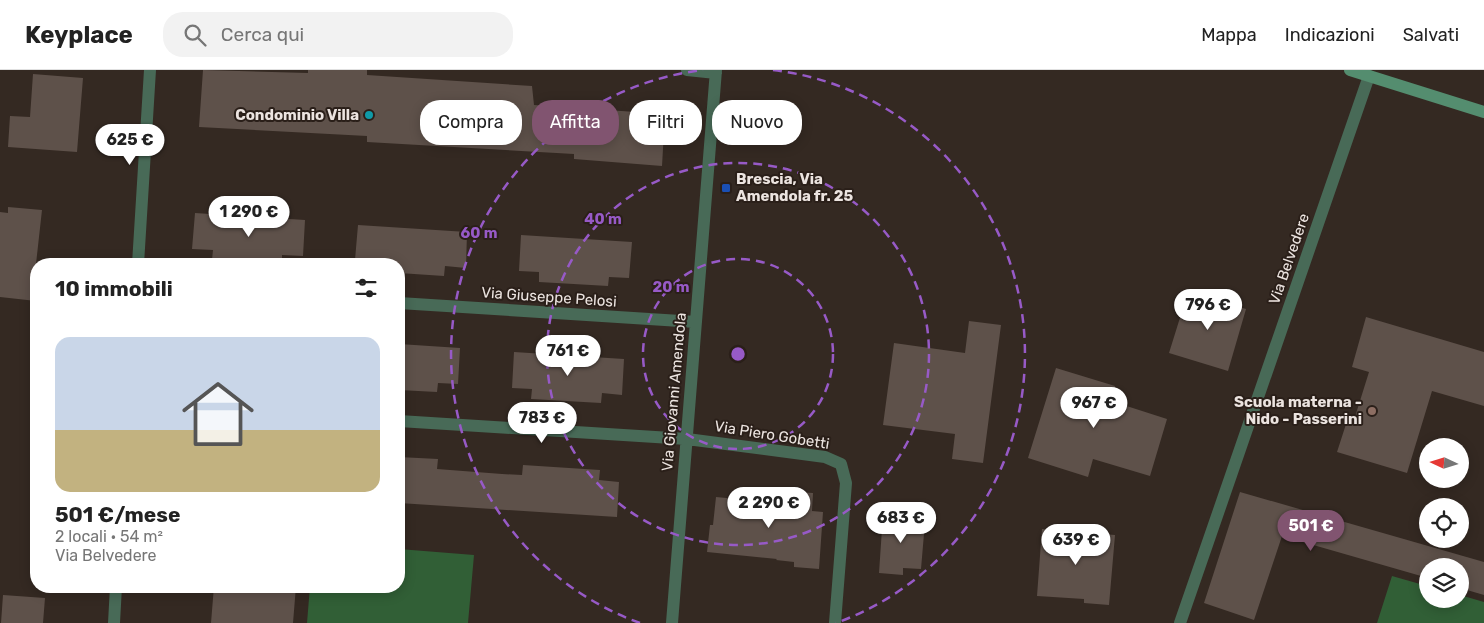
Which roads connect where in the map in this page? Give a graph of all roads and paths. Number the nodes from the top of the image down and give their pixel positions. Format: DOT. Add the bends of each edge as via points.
graph roads {
  1 [pos="150,70"];
  2 [pos="688,70"];
  3 [pos="1350,70"];
  4 [pos="716,72"];
  5 [pos="1369,76"];
  6 [pos="1484,112"];
  7 [pos="138,258"];
  8 [pos="405,303"];
  9 [pos="696,322"];
  10 [pos="405,421"];
  11 [pos="687,439"];
  12 [pos="116,593"];
  13 [pos="114,623"];
  14 [pos="672,623"];
  15 [pos="835,623"];
  16 [pos="1180,623"];
  1 -- 7 [label="street"];
  2 -- 4 [label="street, Via Giovanni Amendola"];
  3 -- 5 [label="main road"];
  4 -- 9 [label="street, Via Giovanni Amendola"];
  5 -- 6 [label="main road"];
  5 -- 16 [label="street, Via Belvedere"];
  8 -- 9 [label="street, Via Giuseppe Pelosi"];
  9 -- 11 [label="street, Via Giovanni Amendola"];
  10 -- 11 [label="street"];
  11 -- 14 [label="street, Via Giovanni Amendola"];
  11 -- 15 [label="street, Via Piero Gobetti" via="825,457 841,464 846,483"];
  12 -- 13 [label="street"];
}
